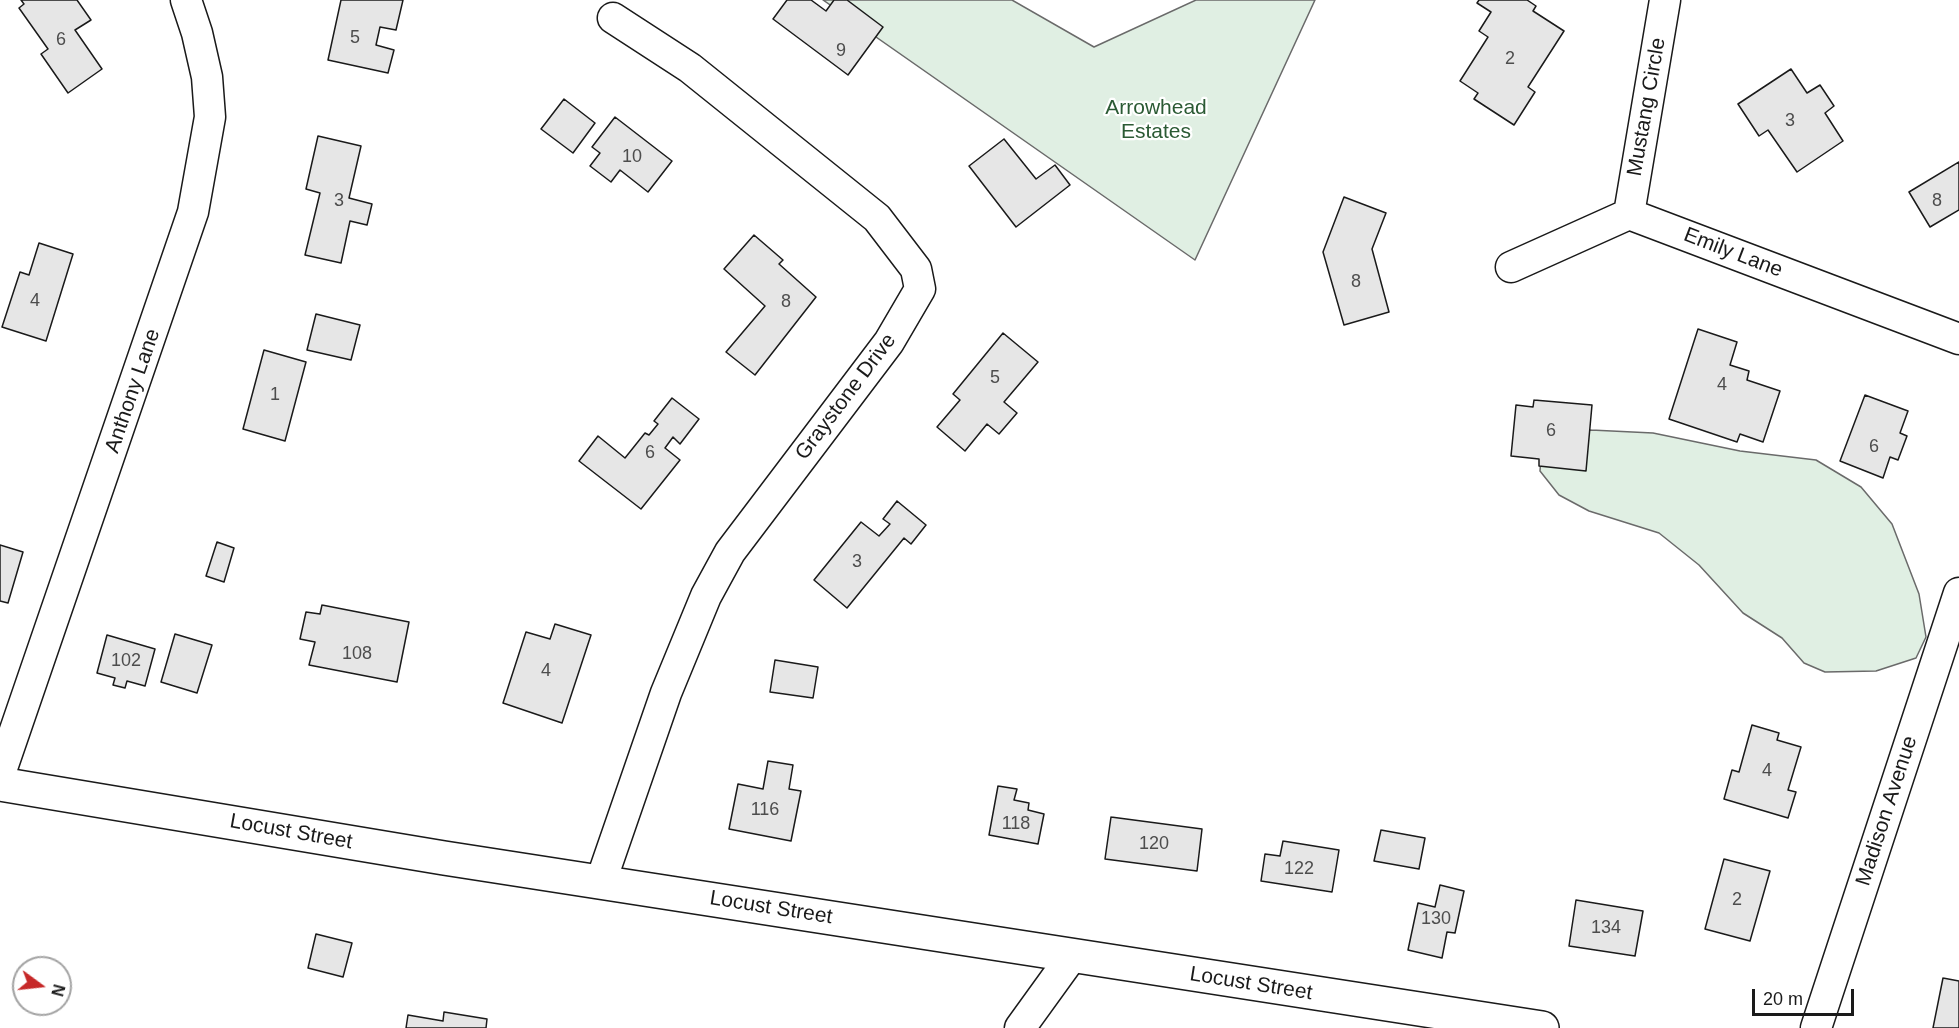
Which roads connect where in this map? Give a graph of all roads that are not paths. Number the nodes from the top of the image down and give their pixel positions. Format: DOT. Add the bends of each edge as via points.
graph roads {
  1 [pos="186,0"];
  2 [pos="1665,0"];
  3 [pos="614,18"];
  4 [pos="1629,214"];
  5 [pos="1511,267"];
  6 [pos="1959,339"];
  7 [pos="1959,593"];
  8 [pos="0,774"];
  9 [pos="0,784"];
  10 [pos="601,881"];
  11 [pos="1072,956"];
  12 [pos="1020,1028"];
  13 [pos="1542,1028"];
  14 [pos="1816,1028"];
  1 -- 8 [label="street, Anthony Lane" via="207,77 210,117 193,212"];
  2 -- 4 [label="street, Mustang Circle"];
  3 -- 10 [label="street, Graystone Drive" via="690,68 877,218 916,269 920,289 889,342 730,552 715,579 666,693"];
  4 -- 5 [label="street"];
  4 -- 6 [label="street, Emily Lane"];
  7 -- 14 [label="street, Madison Avenue"];
  9 -- 10 [label="main road, Locust Street"];
  10 -- 11 [label="main road, Locust Street"];
  11 -- 12 [label="street"];
  11 -- 13 [label="main road, Locust Street"];
}
